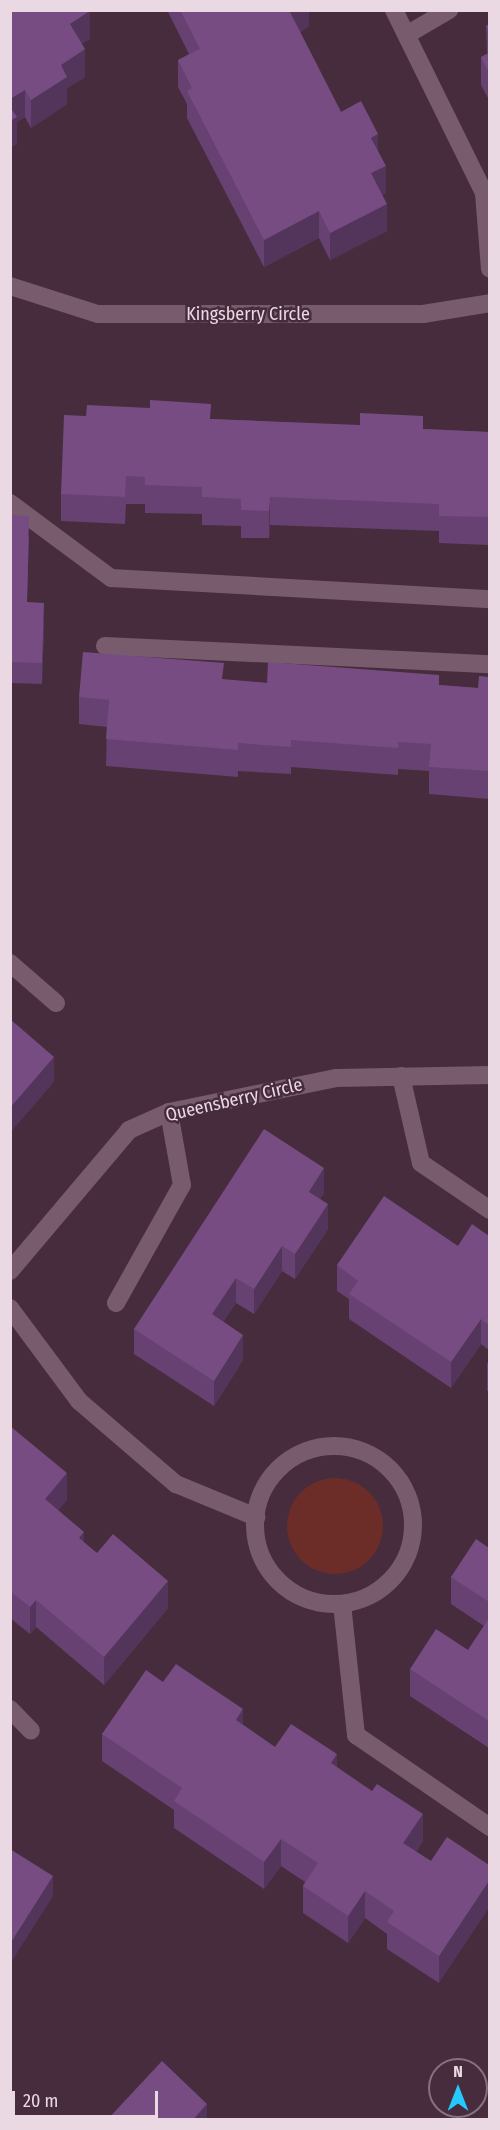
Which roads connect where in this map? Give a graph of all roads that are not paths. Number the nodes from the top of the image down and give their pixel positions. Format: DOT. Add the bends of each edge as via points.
graph roads {
  1 [pos="394,10"];
  2 [pos="449,10"];
  3 [pos="408,34"];
  4 [pos="489,268"];
  5 [pos="10,286"];
  6 [pos="489,303"];
  7 [pos="10,502"];
  8 [pos="489,599"];
  9 [pos="105,646"];
  10 [pos="489,664"];
  11 [pos="10,963"];
  12 [pos="56,1003"];
  13 [pos="489,1075"];
  14 [pos="401,1076"];
  15 [pos="169,1112"];
  16 [pos="489,1210"];
  17 [pos="10,1271"];
  18 [pos="116,1303"];
  19 [pos="10,1308"];
  20 [pos="256,1517"];
  21 [pos="342,1604"];
  22 [pos="10,1709"];
  23 [pos="31,1731"];
  24 [pos="489,1827"];
  1 -- 3 [label="street"];
  2 -- 3 [label="street"];
  3 -- 4 [label="street" via="484,193"];
  5 -- 6 [label="street, Kingsberry Circle" via="98,314 423,314"];
  7 -- 8 [label="street" via="111,578"];
  9 -- 10 [label="street"];
  11 -- 12 [label="street"];
  13 -- 14 [label="street, Queensberry Circle"];
  14 -- 15 [label="street, Queensberry Circle" via="336,1078"];
  14 -- 16 [label="street" via="421,1163"];
  15 -- 17 [label="street, Queensberry Circle" via="129,1131"];
  15 -- 18 [label="street" via="182,1185"];
  19 -- 20 [label="street" via="79,1401 176,1484"];
  20 -- 21 [label="street" via="256,1541 264,1562 278,1581 296,1595 319,1603"];
  20 -- 21 [label="street" via="262,1493 276,1472 296,1456 320,1448 346,1447 370,1455 390,1469 405,1490 413,1515 412,1540 404,1564 388,1583 366,1598"];
  21 -- 24 [label="street" via="356,1735"];
  22 -- 23 [label="street"];
}
